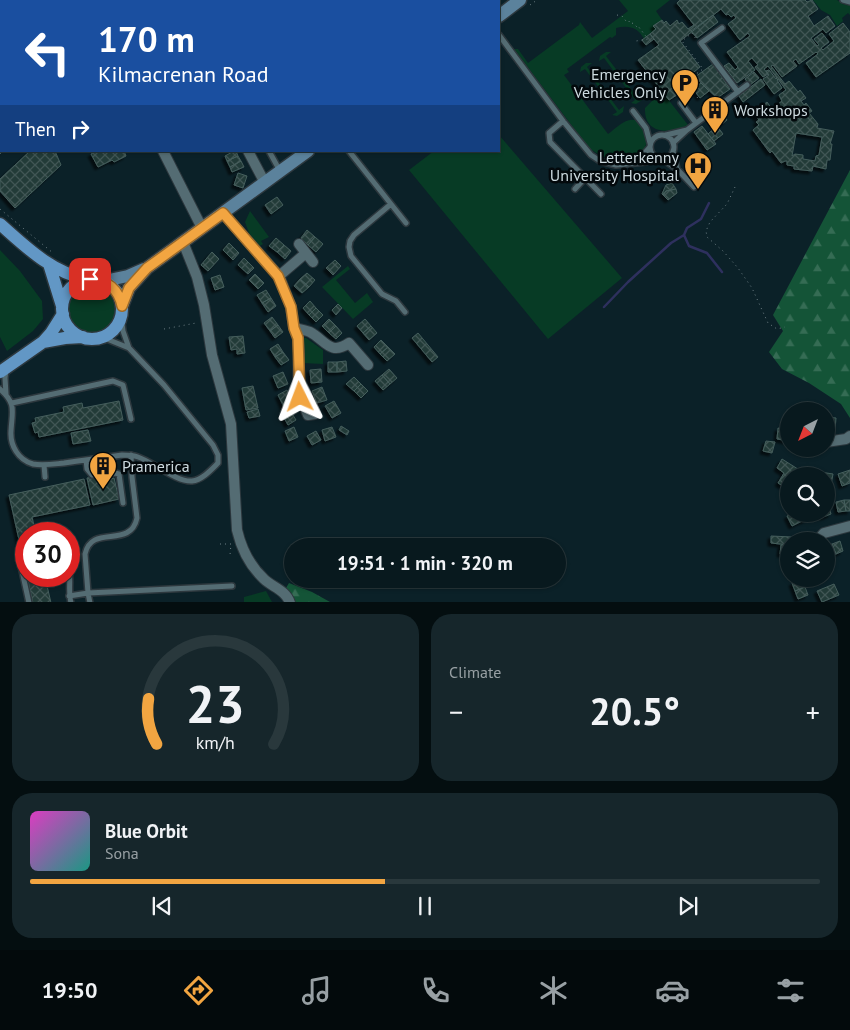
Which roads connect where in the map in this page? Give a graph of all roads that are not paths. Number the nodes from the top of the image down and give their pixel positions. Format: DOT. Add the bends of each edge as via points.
graph roads {
  1 [pos="520,0"];
  2 [pos="843,0"];
  3 [pos="850,2"];
  4 [pos="500,15"];
  5 [pos="722,28"];
  6 [pos="500,36"];
  7 [pos="747,84"];
  8 [pos="738,92"];
  9 [pos="681,103"];
  10 [pos="633,111"];
  11 [pos="563,121"];
  12 [pos="696,123"];
  13 [pos="646,128"];
  14 [pos="687,130"];
  15 [pos="663,135"];
  16 [pos="673,143"];
  17 [pos="650,145"];
  18 [pos="673,151"];
  19 [pos="164,152"];
  20 [pos="249,152"];
  21 [pos="270,152"];
  22 [pos="307,152"];
  23 [pos="350,152"];
  24 [pos="660,158"];
  25 [pos="636,163"];
  26 [pos="677,169"];
  27 [pos="280,172"];
  28 [pos="585,178"];
  29 [pos="265,183"];
  30 [pos="694,187"];
  31 [pos="574,189"];
  32 [pos="601,194"];
  33 [pos="391,204"];
  34 [pos="223,213"];
  35 [pos="406,223"];
  36 [pos="0,224"];
  37 [pos="202,228"];
  38 [pos="184,242"];
  39 [pos="299,244"];
  40 [pos="306,253"];
  41 [pos="52,259"];
  42 [pos="313,262"];
  43 [pos="147,268"];
  44 [pos="278,276"];
  45 [pos="86,279"];
  46 [pos="104,281"];
  47 [pos="63,310"];
  48 [pos="122,310"];
  49 [pos="405,312"];
  50 [pos="294,328"];
  51 [pos="84,337"];
  52 [pos="102,337"];
  53 [pos="43,342"];
  54 [pos="129,348"];
  55 [pos="368,365"];
  56 [pos="3,370"];
  57 [pos="0,389"];
  58 [pos="6,394"];
  59 [pos="12,403"];
  60 [pos="315,414"];
  61 [pos="131,419"];
  62 [pos="850,436"];
  63 [pos="835,441"];
  64 [pos="131,456"];
  65 [pos="86,460"];
  66 [pos="44,465"];
  67 [pos="45,477"];
  68 [pos="124,503"];
  69 [pos="850,526"];
  70 [pos="830,532"];
  71 [pos="232,586"];
  72 [pos="25,587"];
  73 [pos="70,587"];
  74 [pos="88,593"];
  75 [pos="69,596"];
  76 [pos="28,602"];
  77 [pos="71,602"];
  78 [pos="90,602"];
  79 [pos="290,602"];
  1 -- 4 [label="main road"];
  2 -- 3 [label="lane"];
  5 -- 8 [label="lane" via="701,43"];
  6 -- 11 [label="lane"];
  7 -- 8 [label="lane"];
  8 -- 12 [label="lane"];
  9 -- 12 [label="lane"];
  10 -- 13 [label="lane"];
  11 -- 25 [label="lane" via="595,158 616,165"];
  11 -- 28 [label="lane" via="551,130 549,139"];
  12 -- 14 [label="lane"];
  13 -- 15 [label="lane"];
  13 -- 17 [label="lane"];
  14 -- 15 [label="lane"];
  14 -- 16 [label="lane"];
  15 -- 16 [label="lane"];
  15 -- 17 [label="lane" via="653,138"];
  16 -- 18 [label="lane"];
  17 -- 24 [label="lane" via="652,153"];
  17 -- 25 [label="lane"];
  18 -- 24 [label="lane" via="669,157"];
  18 -- 26 [label="lane"];
  19 -- 37 [label="street"];
  20 -- 29 [label="street"];
  21 -- 27 [label="lane"];
  22 -- 27 [label="main road"];
  23 -- 33 [label="lane"];
  24 -- 25 [label="lane"];
  24 -- 26 [label="lane"];
  26 -- 30 [label="lane"];
  27 -- 29 [label="main road"];
  28 -- 31 [label="lane"];
  28 -- 32 [label="lane"];
  29 -- 34 [label="main road"];
  33 -- 35 [label="lane"];
  33 -- 49 [label="lane" via="354,235 350,241 350,253 382,294 396,300"];
  34 -- 37 [label="main road"];
  34 -- 44 [label="street"];
  36 -- 41 [label="main road"];
  37 -- 38 [label="main road"];
  38 -- 43 [label="main road"];
  38 -- 79 [label="street" via="197,277 212,356 231,424 240,541 254,568 264,580 282,591"];
  39 -- 40 [label="street"];
  40 -- 42 [label="street"];
  40 -- 44 [label="street"];
  41 -- 45 [label="main road" via="69,276"];
  41 -- 47 [label="main road"];
  43 -- 46 [label="main road"];
  43 -- 48 [label="main road" via="129,288"];
  44 -- 50 [label="street" via="291,307"];
  45 -- 46 [label="main road"];
  45 -- 47 [label="main road" via="68,291"];
  46 -- 48 [label="main road" via="120,297"];
  47 -- 51 [label="main road" via="70,329"];
  47 -- 53 [label="main road"];
  48 -- 52 [label="main road" via="116,327"];
  48 -- 54 [label="lane"];
  50 -- 55 [label="street" via="310,332 332,348 341,348 349,343"];
  50 -- 60 [label="street" via="298,338 300,397 308,415"];
  51 -- 52 [label="main road"];
  51 -- 53 [label="main road"];
  52 -- 54 [label="lane"];
  53 -- 56 [label="main road"];
  54 -- 64 [label="lane" via="213,445 218,463 192,481"];
  56 -- 58 [label="lane"];
  57 -- 58 [label="lane"];
  58 -- 59 [label="lane"];
  59 -- 61 [label="lane" via="113,381 123,385"];
  59 -- 66 [label="lane" via="11,433 16,452 31,464"];
  62 -- 63 [label="street"];
  64 -- 65 [label="lane"];
  64 -- 74 [label="lane" via="136,525 127,534 97,538 86,548"];
  65 -- 66 [label="lane"];
  65 -- 68 [label="lane" via="94,476 119,474"];
  66 -- 67 [label="lane"];
  69 -- 70 [label="street"];
  71 -- 74 [label="lane"];
  72 -- 76 [label="lane"];
  73 -- 75 [label="lane"];
  74 -- 75 [label="lane"];
  74 -- 78 [label="lane"];
  75 -- 77 [label="lane"];
}
